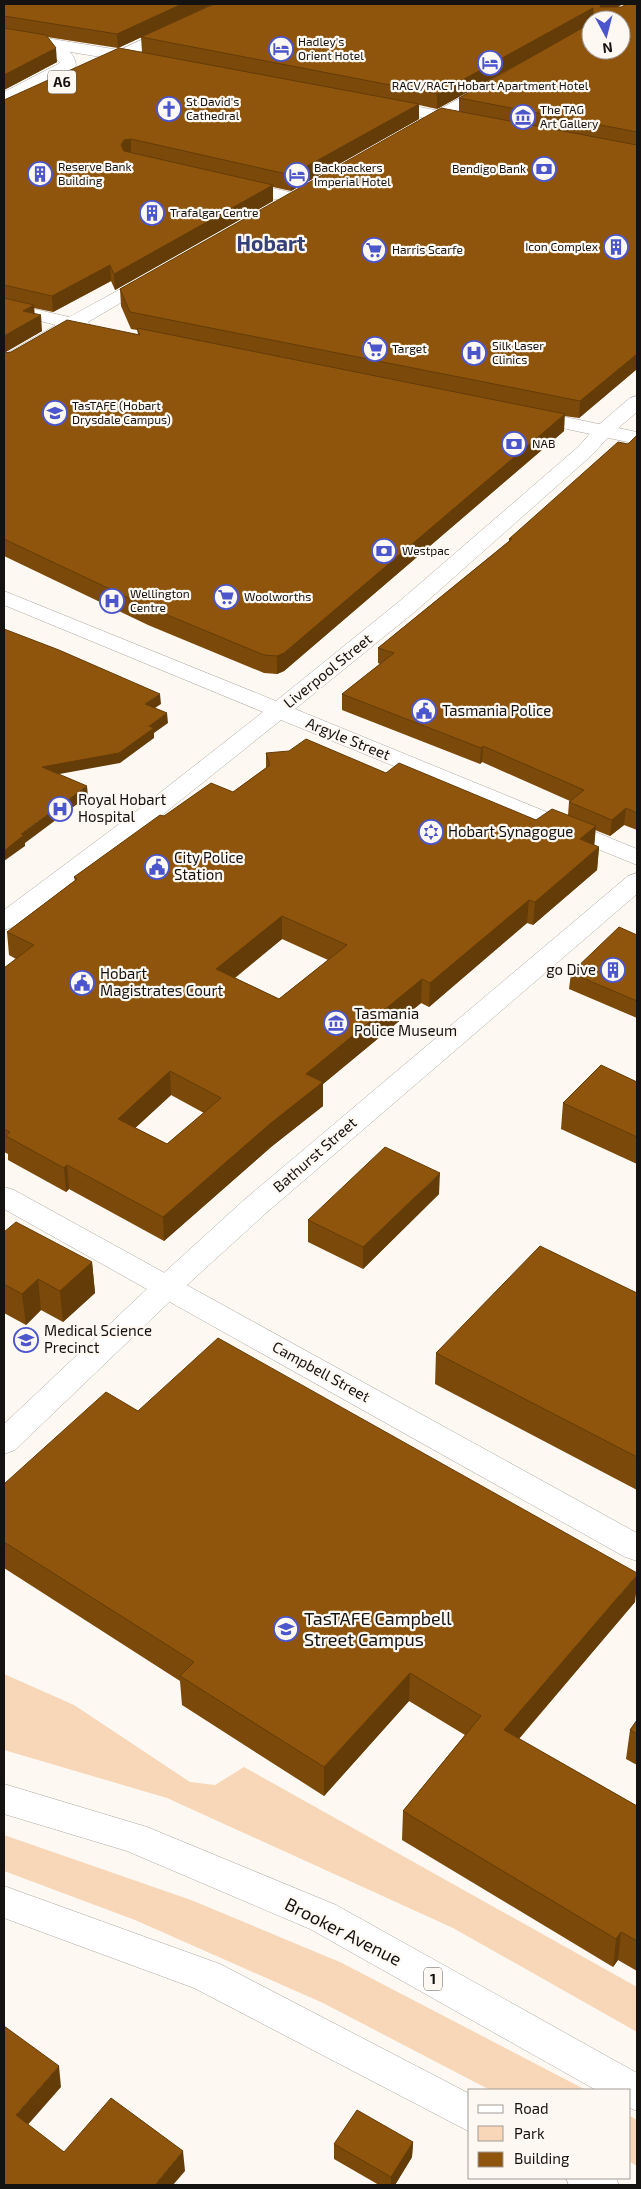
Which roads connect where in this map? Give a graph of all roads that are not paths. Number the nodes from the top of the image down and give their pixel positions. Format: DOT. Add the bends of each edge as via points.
graph roads {
  1 [pos="229,4"];
  2 [pos="4,36"];
  3 [pos="54,45"];
  4 [pos="121,56"];
  5 [pos="154,61"];
  6 [pos="509,76"];
  7 [pos="4,98"];
  8 [pos="364,101"];
  9 [pos="4,109"];
  10 [pos="439,116"];
  11 [pos="482,124"];
  12 [pos="401,137"];
  13 [pos="220,181"];
  14 [pos="308,190"];
  15 [pos="292,198"];
  16 [pos="275,208"];
  17 [pos="171,267"];
  18 [pos="4,307"];
  19 [pos="47,318"];
  20 [pos="72,324"];
  21 [pos="100,330"];
  22 [pos="4,351"];
  23 [pos="4,363"];
  24 [pos="637,402"];
  25 [pos="512,412"];
  26 [pos="603,431"];
  27 [pos="637,438"];
  28 [pos="4,596"];
  29 [pos="278,711"];
  30 [pos="637,858"];
  31 [pos="637,881"];
  32 [pos="4,922"];
  33 [pos="4,1197"];
  34 [pos="167,1287"];
  35 [pos="4,1442"];
  36 [pos="637,1548"];
  37 [pos="4,1799"];
  38 [pos="4,1902"];
  39 [pos="630,2089"];
  40 [pos="468,2113"];
  41 [pos="588,2179"];
  42 [pos="599,2185"];
  1 -- 4 [label="main road, A6"];
  2 -- 3 [label="main road"];
  3 -- 4 [label="main road"];
  3 -- 7 [label="main road" via="66,57 68,65"];
  4 -- 5 [label="main road"];
  4 -- 9 [label="main road, A6"];
  6 -- 10 [label="main road"];
  8 -- 10 [label="main road"];
  10 -- 11 [label="main road"];
  10 -- 12 [label="main road"];
  13 -- 15 [label="main road"];
  14 -- 15 [label="main road"];
  15 -- 16 [label="main road"];
  17 -- 20 [label="main road"];
  18 -- 19 [label="main road"];
  19 -- 20 [label="main road"];
  19 -- 22 [label="main road" via="51,322 48,326"];
  20 -- 21 [label="main road"];
  20 -- 23 [label="main road"];
  24 -- 26 [label="main road, Liverpool Street"];
  25 -- 26 [label="main road"];
  26 -- 27 [label="main road"];
  26 -- 29 [label="main road, Liverpool Street" via="409,604"];
  28 -- 29 [label="main road, Argyle Street"];
  29 -- 30 [label="main road, Argyle Street"];
  29 -- 32 [label="main road, Liverpool Street"];
  31 -- 34 [label="main road, Bathurst Street" via="412,1071"];
  33 -- 34 [label="main road, Campbell Street"];
  34 -- 35 [label="main road, Bathurst Street"];
  34 -- 36 [label="main road, Campbell Street"];
  37 -- 39 [label="main road, Brooker Avenue / 1" via="134,1838 323,1917"];
  38 -- 40 [label="main road" via="207,1976"];
  41 -- 42 [label="main road"];
}
